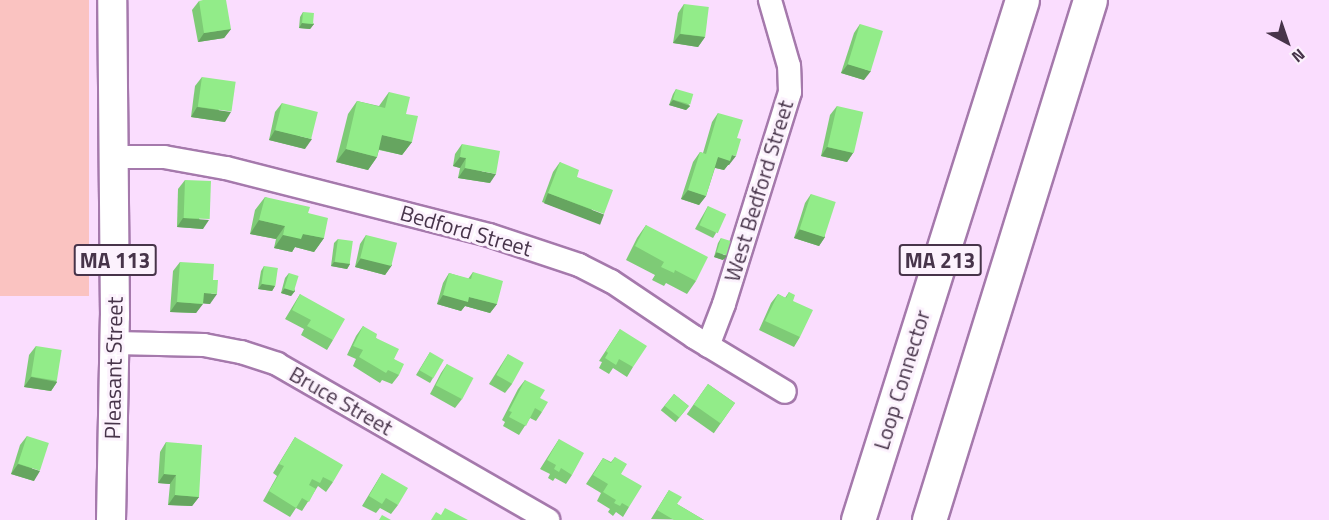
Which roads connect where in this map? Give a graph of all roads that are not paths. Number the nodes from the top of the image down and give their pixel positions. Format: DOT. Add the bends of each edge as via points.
graph roads {
  1 [pos="112,0"];
  2 [pos="770,0"];
  3 [pos="1022,0"];
  4 [pos="1090,0"];
  5 [pos="115,157"];
  6 [pos="115,343"];
  7 [pos="708,346"];
  8 [pos="785,392"];
  9 [pos="111,520"];
  10 [pos="548,520"];
  11 [pos="858,520"];
  12 [pos="929,520"];
  1 -- 5 [label="main road, Pleasant Street / MA 113"];
  2 -- 7 [label="street, West Bedford Street" via="789,66 790,92"];
  3 -- 11 [label="highway, Loop Connector / MA 213"];
  4 -- 12 [label="highway, MA 213"];
  5 -- 6 [label="main road, Pleasant Street / MA 113"];
  5 -- 7 [label="street, Bedford Street" via="164,157 226,168 489,235 579,265"];
  6 -- 9 [label="main road, Pleasant Street / MA 113"];
  6 -- 10 [label="street, Bruce Street" via="204,345 276,364"];
  7 -- 8 [label="street, Bedford Street"];
}
